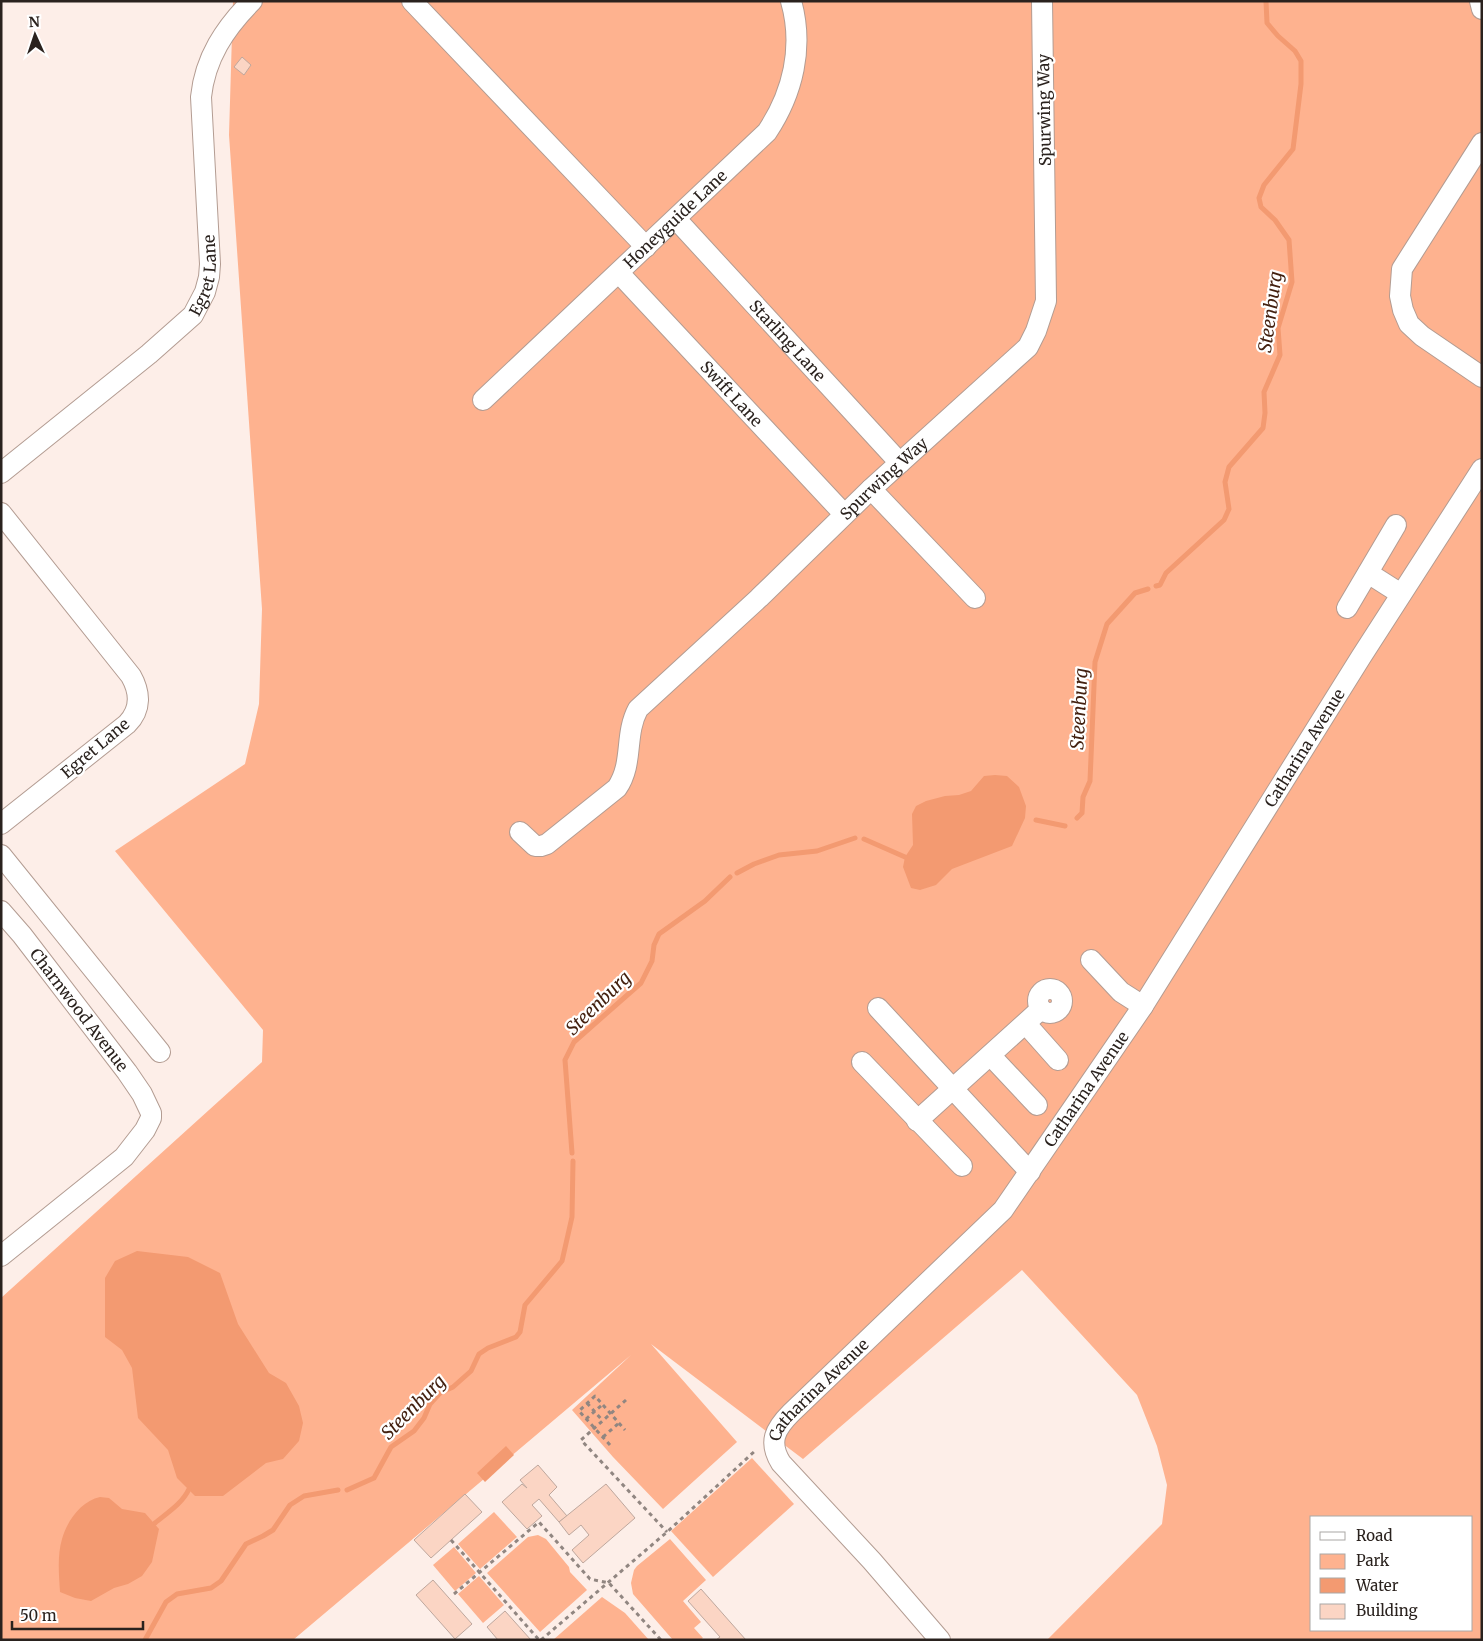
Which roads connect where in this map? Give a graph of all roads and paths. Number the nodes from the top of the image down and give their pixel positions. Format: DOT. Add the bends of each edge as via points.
graph roads {
  1 [pos="252,1"];
  2 [pos="412,1"];
  3 [pos="791,1"];
  4 [pos="1042,1"];
  5 [pos="1480,1"];
  6 [pos="1482,9"];
  7 [pos="1482,143"];
  8 [pos="676,219"];
  9 [pos="646,247"];
  10 [pos="619,273"];
  11 [pos="1482,376"];
  12 [pos="483,400"];
  13 [pos="900,463"];
  14 [pos="1482,469"];
  15 [pos="1,473"];
  16 [pos="871,489"];
  17 [pos="1,514"];
  18 [pos="844,514"];
  19 [pos="1396,525"];
  20 [pos="1368,574"];
  21 [pos="1402,594"];
  22 [pos="975,598"];
  23 [pos="1347,608"];
  24 [pos="1,824"];
  25 [pos="520,832"];
  26 [pos="1,855"];
  27 [pos="1,912"];
  28 [pos="1091,960"];
  29 [pos="1143,1006"];
  30 [pos="878,1008"];
  31 [pos="1041,1009"];
  32 [pos="1026,1024"];
  33 [pos="160,1052"];
  34 [pos="991,1056"];
  35 [pos="1058,1060"];
  36 [pos="862,1062"];
  37 [pos="953,1090"];
  38 [pos="1038,1106"];
  39 [pos="917,1121"];
  40 [pos="962,1166"];
  41 [pos="1030,1172"];
  42 [pos="1,1256"];
  43 [pos="626,1400"];
  44 [pos="587,1403"];
  45 [pos="602,1404"];
  46 [pos="594,1411"];
  47 [pos="611,1414"];
  48 [pos="586,1418"];
  49 [pos="603,1420"];
  50 [pos="619,1423"];
  51 [pos="594,1428"];
  52 [pos="626,1430"];
  53 [pos="602,1437"];
  54 [pos="774,1444"];
  55 [pos="610,1445"];
  56 [pos="667,1532"];
  57 [pos="451,1540"];
  58 [pos="480,1573"];
  59 [pos="609,1583"];
  60 [pos="454,1594"];
  61 [pos="540,1640"];
  62 [pos="661,1640"];
  63 [pos="940,1640"];
  1 -- 15 [label="street, Egret Lane" via="220,39 203,82 201,97 210,264 200,304 149,354"];
  2 -- 9 [label="street"];
  3 -- 8 [label="street, Honeyguide Lane" via="797,33 795,64 790,87 772,124"];
  4 -- 13 [label="street, Spurwing Way" via="1044,312 1028,347"];
  5 -- 6 [label="street"];
  7 -- 11 [label="street" via="1402,269 1400,283 1403,310 1409,324"];
  8 -- 9 [label="street, Honeyguide Lane"];
  8 -- 13 [label="street, Starling Lane"];
  9 -- 10 [label="street, Honeyguide Lane"];
  10 -- 12 [label="street, Honeyguide Lane"];
  10 -- 18 [label="street, Swift Lane"];
  13 -- 16 [label="street, Spurwing Way"];
  14 -- 21 [label="street, Catharina Avenue"];
  16 -- 18 [label="street, Spurwing Way"];
  16 -- 22 [label="street"];
  17 -- 24 [label="street, Egret Lane" via="131,676 138,688 138,697 135,713 127,724"];
  18 -- 25 [label="street, Spurwing Way" via="759,598 638,709 631,727 624,777 616,788 547,844 535,846"];
  19 -- 20 [label="street"];
  20 -- 21 [label="street"];
  20 -- 23 [label="street"];
  21 -- 29 [label="street, Catharina Avenue"];
  26 -- 33 [label="street"];
  27 -- 42 [label="street, Charnwood Avenue" via="127,1072 151,1114 145,1130 124,1157"];
  28 -- 29 [label="street" via="1120,992"];
  29 -- 41 [label="street, Catharina Avenue"];
  30 -- 37 [label="street"];
  31 -- 32 [label="street"];
  32 -- 34 [label="street"];
  32 -- 35 [label="street"];
  34 -- 37 [label="street"];
  34 -- 38 [label="street"];
  36 -- 39 [label="street"];
  37 -- 39 [label="street"];
  37 -- 41 [label="street"];
  39 -- 40 [label="street"];
  41 -- 54 [label="street, Catharina Avenue" via="1003,1210 781,1423"];
  43 -- 47 [label="path"];
  44 -- 45 [label="path" via="595,1396"];
  44 -- 46 [label="path"];
  44 -- 48 [label="path" via="579,1411"];
  45 -- 46 [label="path"];
  45 -- 47 [label="path"];
  46 -- 48 [label="path"];
  46 -- 49 [label="path"];
  47 -- 49 [label="path"];
  47 -- 50 [label="path"];
  48 -- 51 [label="path"];
  49 -- 51 [label="path"];
  50 -- 52 [label="path"];
  50 -- 53 [label="path"];
  51 -- 53 [label="path"];
  51 -- 56 [label="path" via="581,1440"];
  53 -- 55 [label="path"];
  54 -- 56 [label="path" via="760,1446"];
  54 -- 63 [label="street, Catharina Avenue" via="781,1462"];
  56 -- 59 [label="path"];
  57 -- 58 [label="path"];
  58 -- 59 [label="path" via="539,1522 590,1579"];
  58 -- 60 [label="path"];
  58 -- 61 [label="path"];
  59 -- 61 [label="path"];
  59 -- 62 [label="path"];
}
